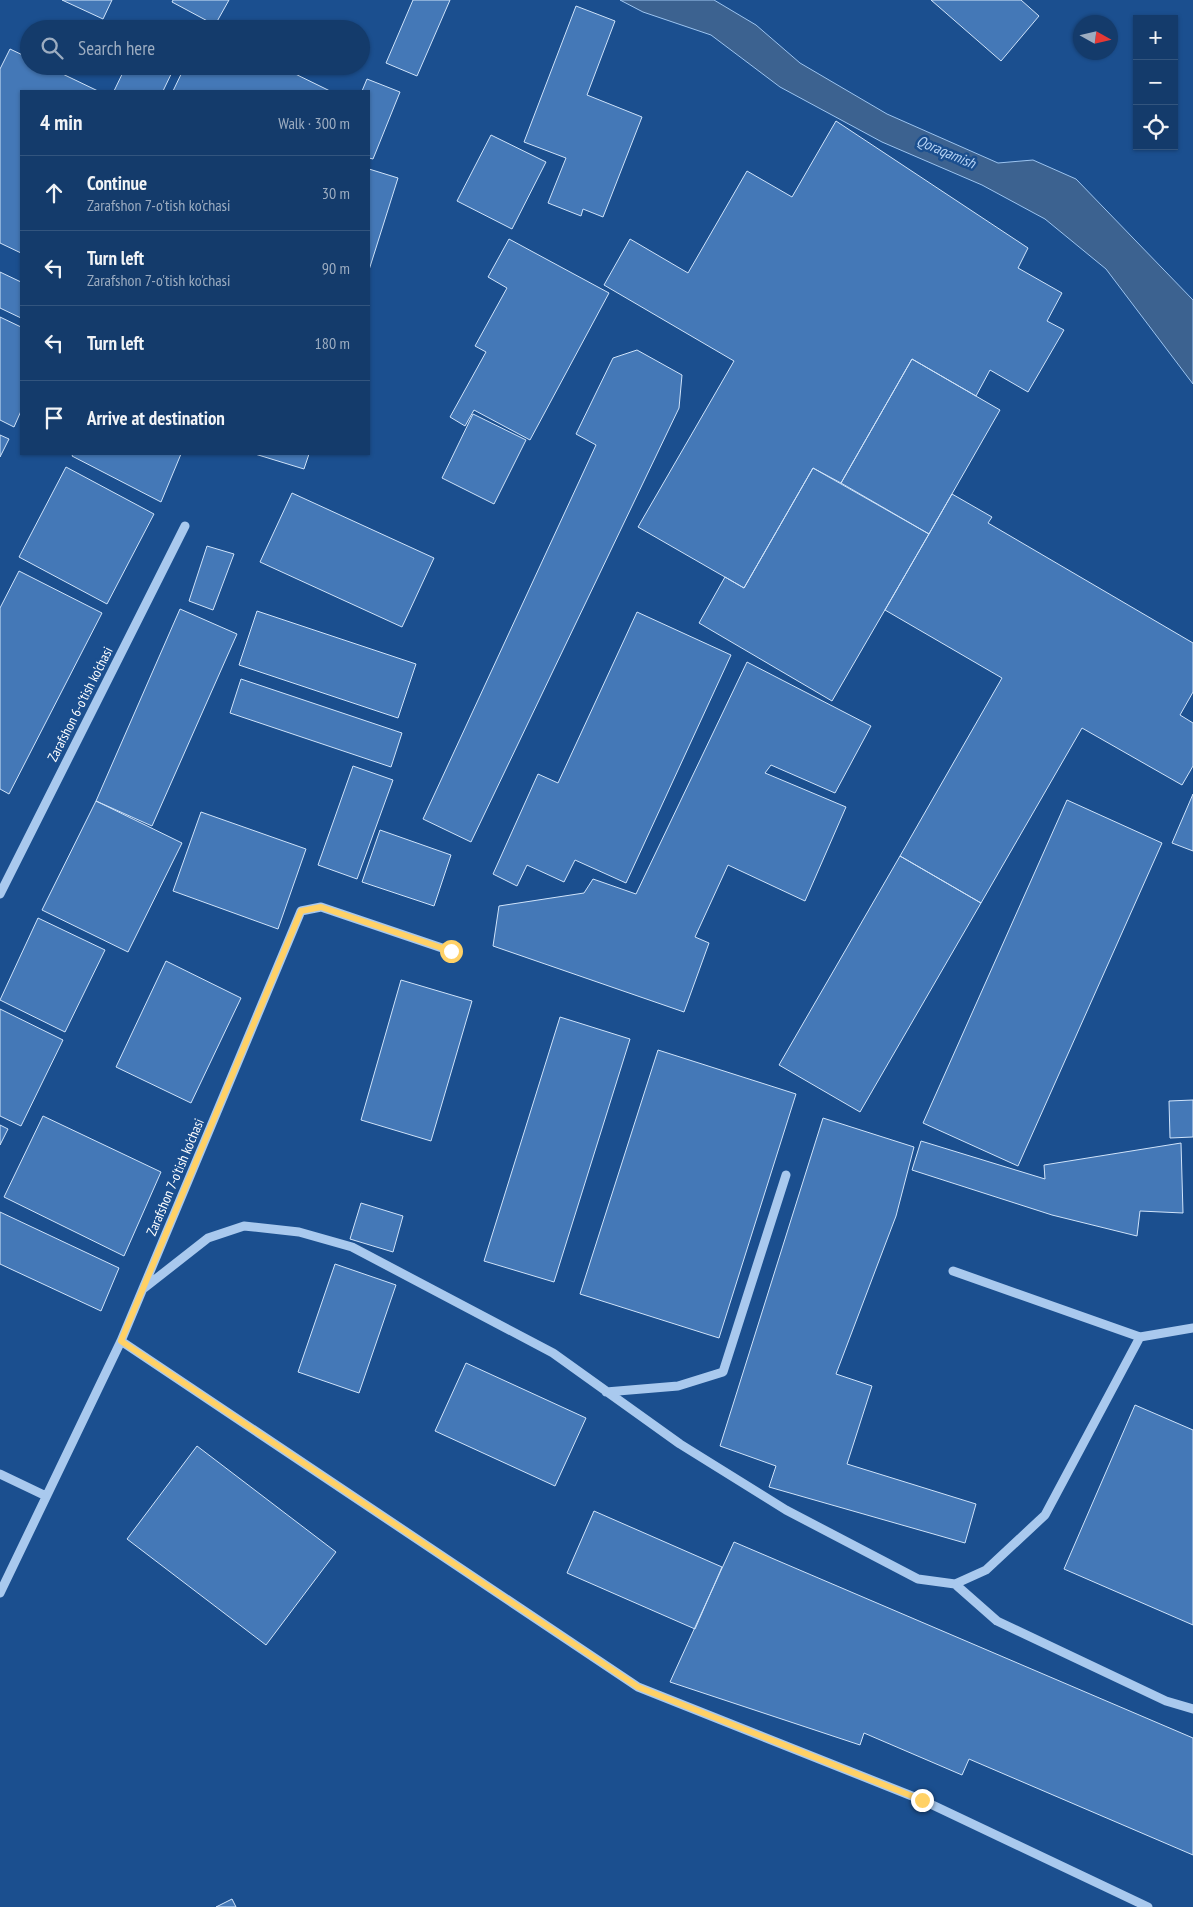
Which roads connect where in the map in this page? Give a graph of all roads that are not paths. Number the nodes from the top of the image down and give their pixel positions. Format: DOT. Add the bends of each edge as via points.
graph roads {
  1 [pos="185,526"];
  2 [pos="0,894"];
  3 [pos="451,951"];
  4 [pos="786,1175"];
  5 [pos="953,1271"];
  6 [pos="143,1289"];
  7 [pos="1193,1328"];
  8 [pos="1140,1337"];
  9 [pos="121,1341"];
  10 [pos="606,1392"];
  11 [pos="0,1474"];
  12 [pos="46,1496"];
  13 [pos="955,1584"];
  14 [pos="0,1593"];
  15 [pos="1193,1709"];
  16 [pos="1148,1907"];
  1 -- 2 [label="street, Zarafshon 6-o'tish ko'chasi"];
  3 -- 6 [label="street, Zarafshon 7-o'tish ko'chasi" via="321,907 301,911"];
  4 -- 10 [label="street" via="723,1372 678,1386"];
  5 -- 8 [label="street"];
  6 -- 9 [label="street, Zarafshon 7-o'tish ko'chasi"];
  6 -- 10 [label="street" via="208,1238 244,1226 299,1232 361,1252 553,1353"];
  7 -- 8 [label="street"];
  8 -- 13 [label="street" via="1045,1515 986,1570"];
  9 -- 12 [label="street, Zarafshon 7-o'tish ko'chasi"];
  9 -- 16 [label="street" via="638,1687 922,1800"];
  10 -- 13 [label="street" via="680,1444 786,1510 918,1579"];
  11 -- 12 [label="street"];
  12 -- 14 [label="street, Zarafshon 7-o'tish ko'chasi"];
  13 -- 15 [label="street" via="997,1622 1166,1701"];
}
